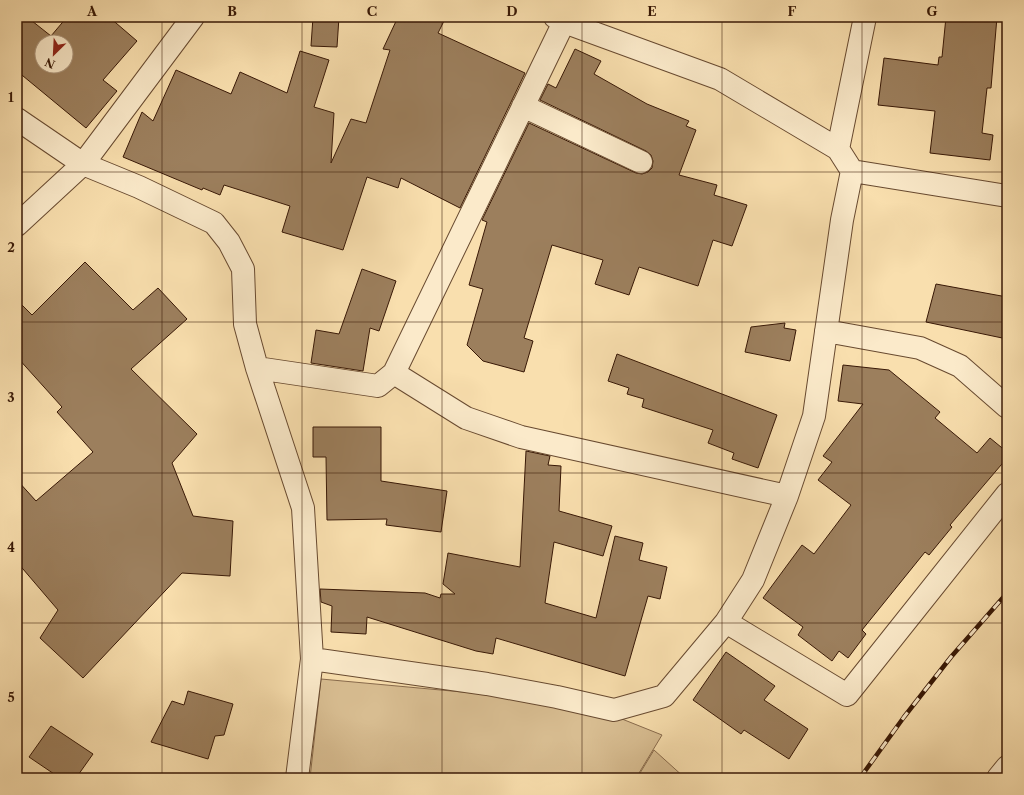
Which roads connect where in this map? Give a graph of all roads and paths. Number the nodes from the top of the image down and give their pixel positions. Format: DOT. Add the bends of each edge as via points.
graph roads {
  1 [pos="193,17"];
  2 [pos="865,17"];
  3 [pos="560,20"];
  4 [pos="523,106"];
  5 [pos="17,119"];
  6 [pos="838,149"];
  7 [pos="641,162"];
  8 [pos="83,164"];
  9 [pos="852,171"];
  10 [pos="1007,196"];
  11 [pos="17,225"];
  12 [pos="826,331"];
  13 [pos="257,368"];
  14 [pos="394,373"];
  15 [pos="1007,407"];
  16 [pos="1007,494"];
  17 [pos="787,496"];
  18 [pos="726,622"];
  19 [pos="312,659"];
  20 [pos="1007,767"];
  21 [pos="297,778"];
  22 [pos="998,778"];
  1 -- 8 [label="street"];
  2 -- 6 [label="street"];
  3 -- 4 [label="street"];
  3 -- 6 [label="street" via="720,79"];
  4 -- 7 [label="street"];
  4 -- 14 [label="street"];
  5 -- 8 [label="street"];
  6 -- 9 [label="street"];
  8 -- 11 [label="street"];
  8 -- 13 [label="street" via="140,187 214,223 229,242 243,269 245,324"];
  9 -- 10 [label="street"];
  9 -- 12 [label="street" via="842,220"];
  12 -- 15 [label="street" via="920,348 960,366"];
  12 -- 17 [label="street" via="814,416"];
  13 -- 14 [label="street" via="378,386"];
  13 -- 19 [label="street" via="303,508"];
  14 -- 17 [label="street" via="466,418 521,437"];
  16 -- 18 [label="street" via="847,695"];
  17 -- 18 [label="street" via="753,580"];
  18 -- 19 [label="street" via="664,696 614,710 487,684"];
  19 -- 21 [label="street"];
  20 -- 22 [label="street"];
}
